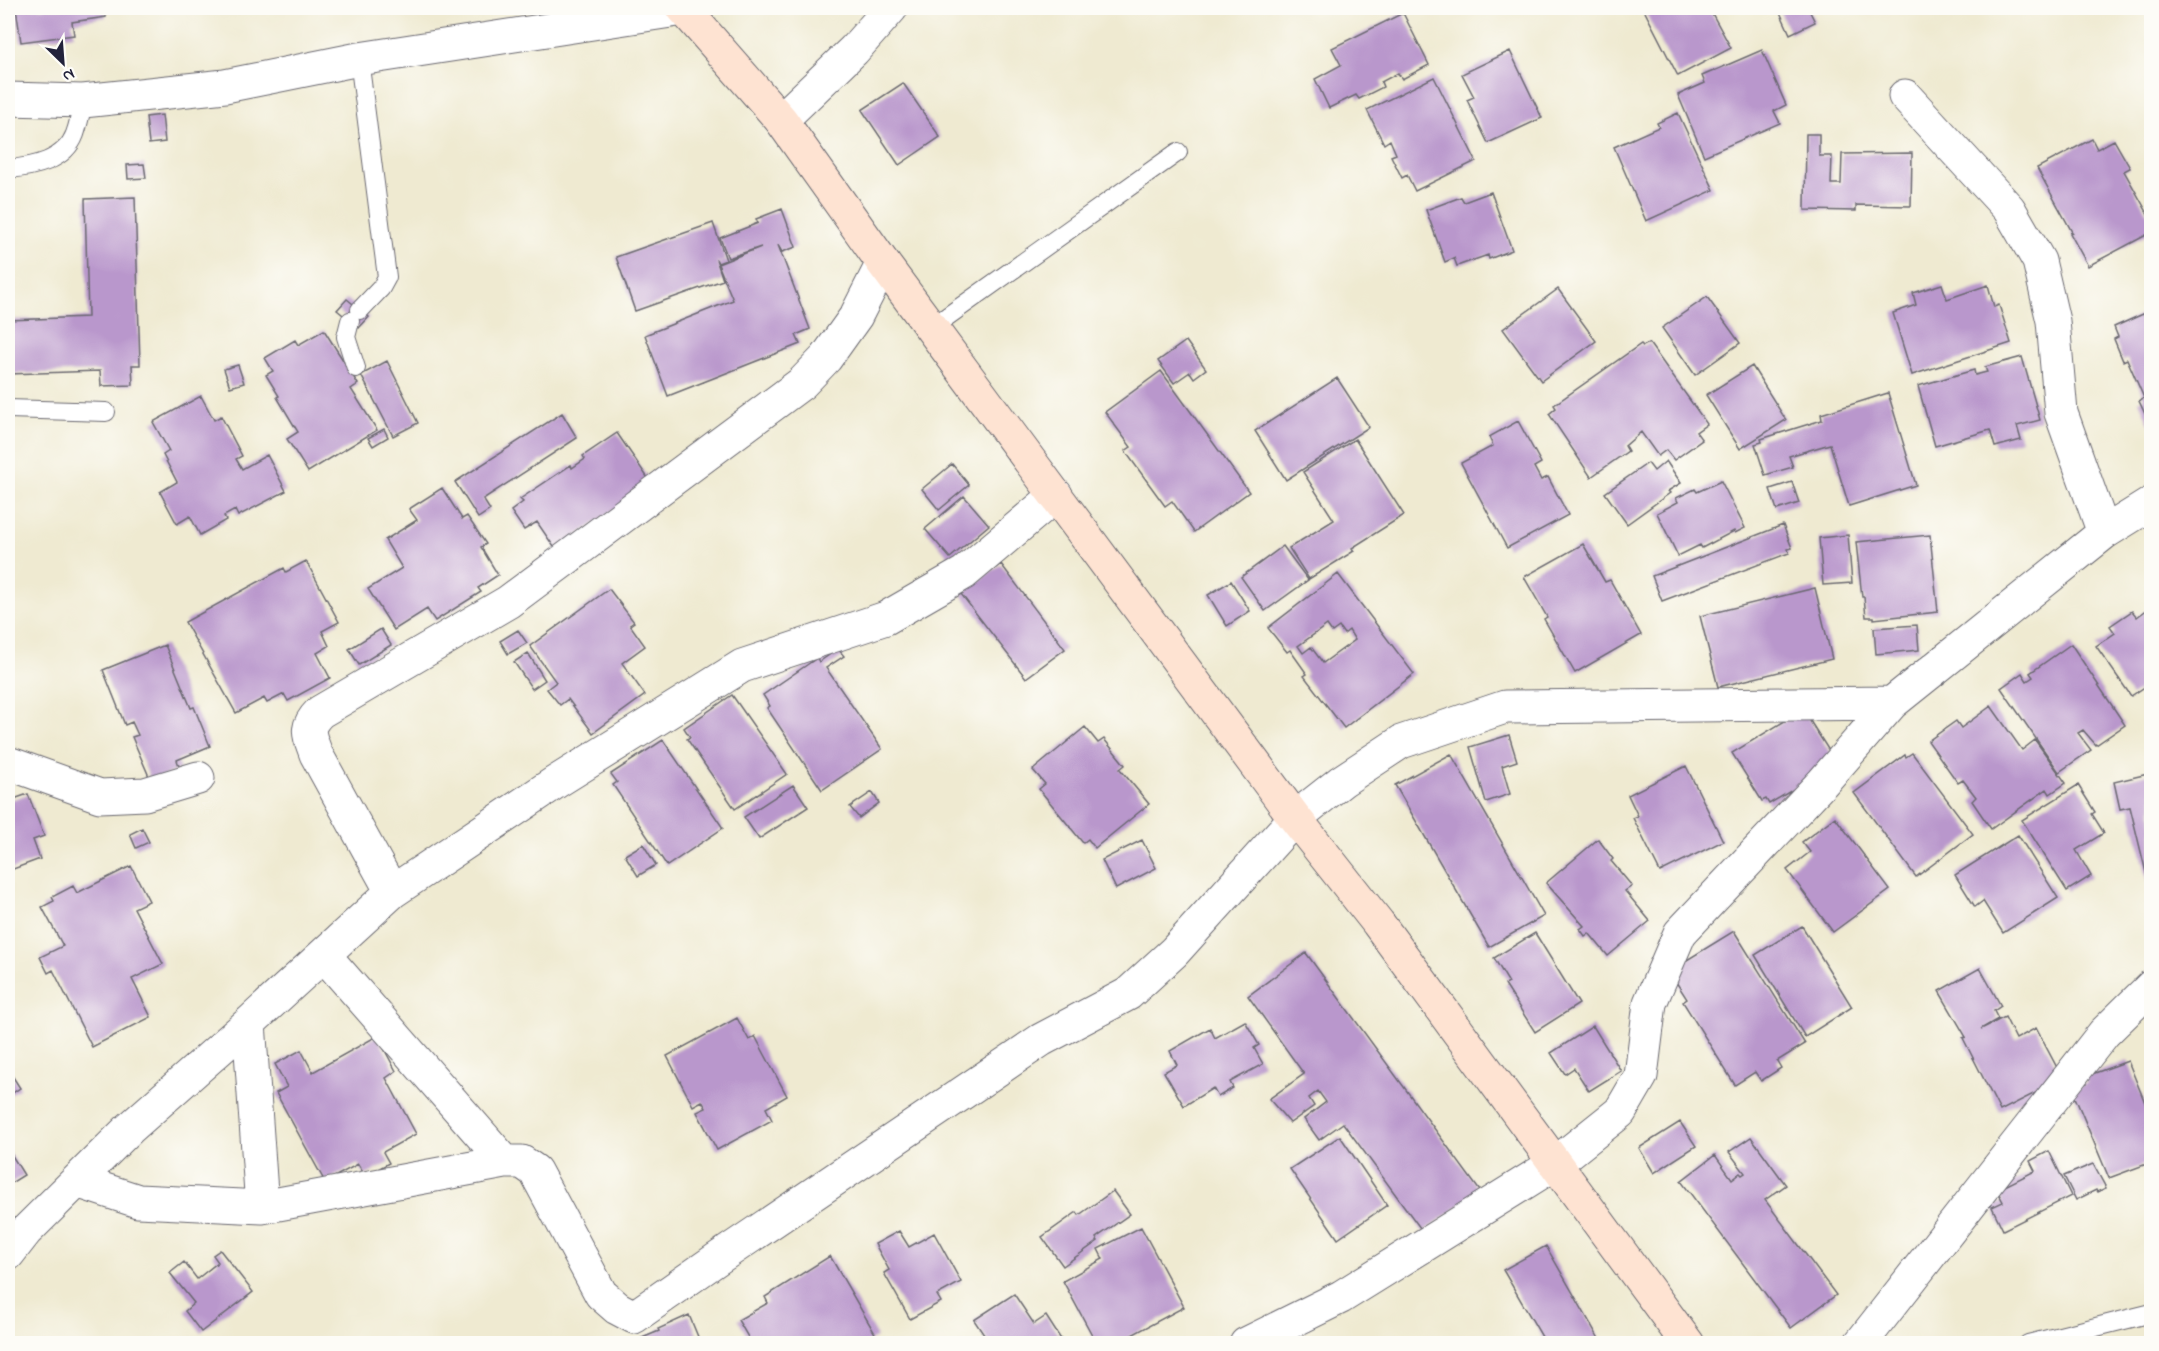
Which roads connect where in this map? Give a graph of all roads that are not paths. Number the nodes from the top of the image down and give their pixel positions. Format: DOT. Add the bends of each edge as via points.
graph roads {
  1 [pos="684,8"];
  2 [pos="891,8"];
  3 [pos="359,59"];
  4 [pos="1905,96"];
  5 [pos="8,99"];
  6 [pos="83,101"];
  7 [pos="781,120"];
  8 [pos="1178,152"];
  9 [pos="8,169"];
  10 [pos="883,263"];
  11 [pos="931,328"];
  12 [pos="356,368"];
  13 [pos="8,409"];
  14 [pos="106,412"];
  15 [pos="1056,495"];
  16 [pos="2151,503"];
  17 [pos="2104,533"];
  18 [pos="1892,703"];
  19 [pos="8,762"];
  20 [pos="198,778"];
  21 [pos="1295,819"];
  22 [pos="392,892"];
  23 [pos="324,954"];
  24 [pos="2151,986"];
  25 [pos="249,1023"];
  26 [pos="505,1162"];
  27 [pos="1556,1163"];
  28 [pos="77,1181"];
  29 [pos="262,1207"];
  30 [pos="8,1254"];
  31 [pos="2151,1312"];
  32 [pos="1246,1344"];
  33 [pos="1688,1344"];
  34 [pos="1860,1344"];
  35 [pos="2028,1344"];
  1 -- 3 [label="street"];
  1 -- 7 [label="main road"];
  2 -- 7 [label="street" via="854,51"];
  3 -- 6 [label="street" via="225,86"];
  3 -- 12 [label="lane" via="387,277 355,315 346,337"];
  4 -- 17 [label="street" via="2009,209 2039,261 2053,321 2061,413"];
  5 -- 6 [label="street"];
  6 -- 9 [label="lane" via="75,136 59,156 27,168"];
  7 -- 10 [label="main road"];
  8 -- 11 [label="lane"];
  10 -- 11 [label="main road"];
  10 -- 22 [label="street" via="856,316 802,383 508,602 312,720 308,732 316,754"];
  11 -- 15 [label="main road"];
  13 -- 14 [label="lane"];
  15 -- 21 [label="main road"];
  15 -- 22 [label="street" via="964,573 886,618 742,666 556,782"];
  16 -- 17 [label="street"];
  17 -- 18 [label="street"];
  18 -- 21 [label="street" via="1505,707 1401,742 1342,781"];
  18 -- 27 [label="street" via="1680,933 1650,1003 1641,1076 1620,1112"];
  19 -- 20 [label="street" via="100,796 145,794"];
  21 -- 26 [label="street" via="1174,952 1128,994 1041,1040 634,1317 601,1294 535,1171 522,1162"];
  21 -- 27 [label="main road" via="1378,923"];
  22 -- 23 [label="street"];
  23 -- 25 [label="street"];
  23 -- 26 [label="street"];
  24 -- 34 [label="street" via="2104,1033"];
  25 -- 28 [label="street" via="129,1129"];
  25 -- 29 [label="street"];
  26 -- 29 [label="street"];
  27 -- 32 [label="street" via="1341,1297"];
  27 -- 33 [label="main road"];
  28 -- 29 [label="street" via="138,1201"];
  28 -- 30 [label="street"];
  31 -- 35 [label="lane"];
}
